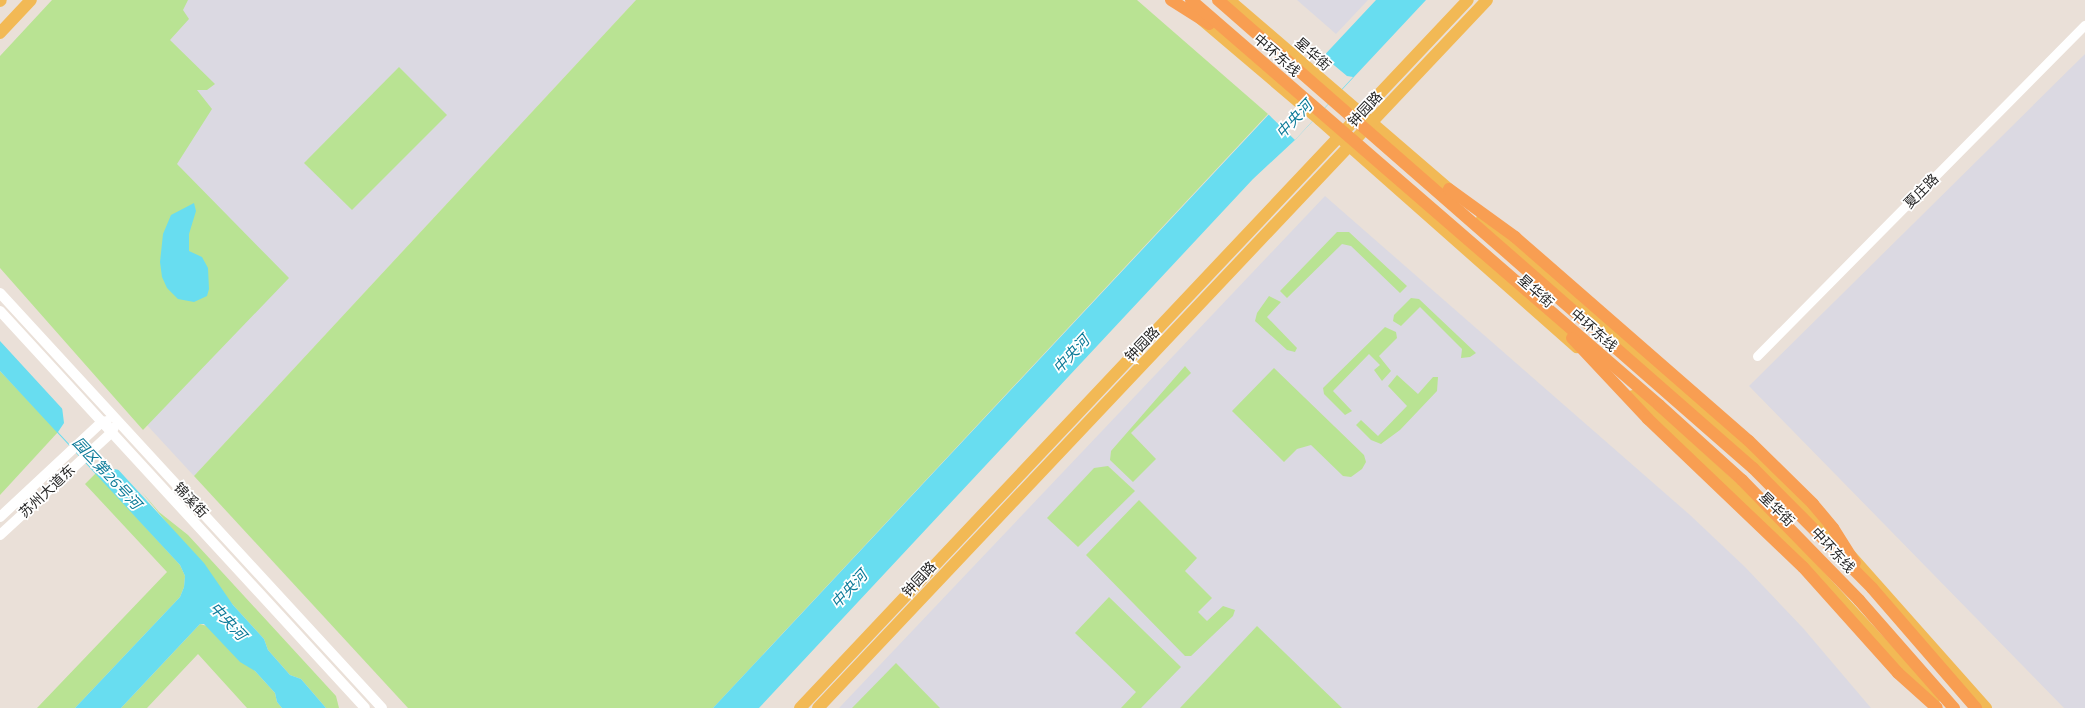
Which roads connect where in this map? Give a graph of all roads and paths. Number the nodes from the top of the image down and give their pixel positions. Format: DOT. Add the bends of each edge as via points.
graph roads {
  1 [pos="31,0"];
  2 [pos="1171,0"];
  3 [pos="1178,0"];
  4 [pos="1191,0"];
  5 [pos="1218,0"];
  6 [pos="1229,0"];
  7 [pos="1468,0"];
  8 [pos="1487,0"];
  9 [pos="2085,25"];
  10 [pos="0,33"];
  11 [pos="1240,43"];
  12 [pos="1360,114"];
  13 [pos="1370,123"];
  14 [pos="1340,138"];
  15 [pos="1350,147"];
  16 [pos="1449,189"];
  17 [pos="0,293"];
  18 [pos="1545,307"];
  19 [pos="0,311"];
  20 [pos="1757,356"];
  21 [pos="117,420"];
  22 [pos="102,422"];
  23 [pos="112,432"];
  24 [pos="0,517"];
  25 [pos="0,535"];
  26 [pos="1872,588"];
  27 [pos="365,708"];
  28 [pos="382,708"];
  29 [pos="800,708"];
  30 [pos="818,708"];
  31 [pos="1937,708"];
  32 [pos="1942,708"];
  33 [pos="1954,708"];
  34 [pos="1976,708"];
  35 [pos="1986,708"];
  1 -- 10 [label="main road"];
  2 -- 11 [label="highway"];
  3 -- 14 [label="main road, 星华街"];
  4 -- 11 [label="highway, 中环东线"];
  5 -- 26 [label="highway, 中环东线" via="1753,468"];
  6 -- 12 [label="main road, 星华街"];
  7 -- 12 [label="main road, 钟园路"];
  8 -- 13 [label="main road, 钟园路"];
  9 -- 20 [label="street, 夏庄路"];
  11 -- 18 [label="highway, 中环东线"];
  12 -- 13 [label="main road, 星华街"];
  12 -- 14 [label="main road, 钟园路"];
  13 -- 15 [label="main road, 钟园路"];
  13 -- 16 [label="main road, 星华街"];
  14 -- 15 [label="main road, 星华街"];
  14 -- 29 [label="main road, 钟园路"];
  15 -- 30 [label="main road, 钟园路"];
  15 -- 32 [label="main road, 星华街" via="1646,408 1765,517"];
  16 -- 26 [label="highway" via="1515,237 1749,441 1800,490 1833,528"];
  16 -- 35 [label="main road, 星华街" via="1791,492 1924,636"];
  17 -- 21 [label="main road, 锦溪街"];
  18 -- 31 [label="highway" via="1602,373 1759,522 1898,673"];
  18 -- 33 [label="highway, 中环东线" via="1773,509 1859,600"];
  19 -- 22 [label="main road, 锦溪街"];
  21 -- 22 [label="main road"];
  21 -- 23 [label="main road, 苏州大道东"];
  21 -- 28 [label="main road, 锦溪街"];
  22 -- 23 [label="main road, 锦溪街"];
  22 -- 24 [label="main road, 苏州大道东"];
  23 -- 25 [label="main road, 苏州大道东"];
  23 -- 27 [label="main road, 锦溪街"];
  26 -- 34 [label="highway, 中环东线"];
}
